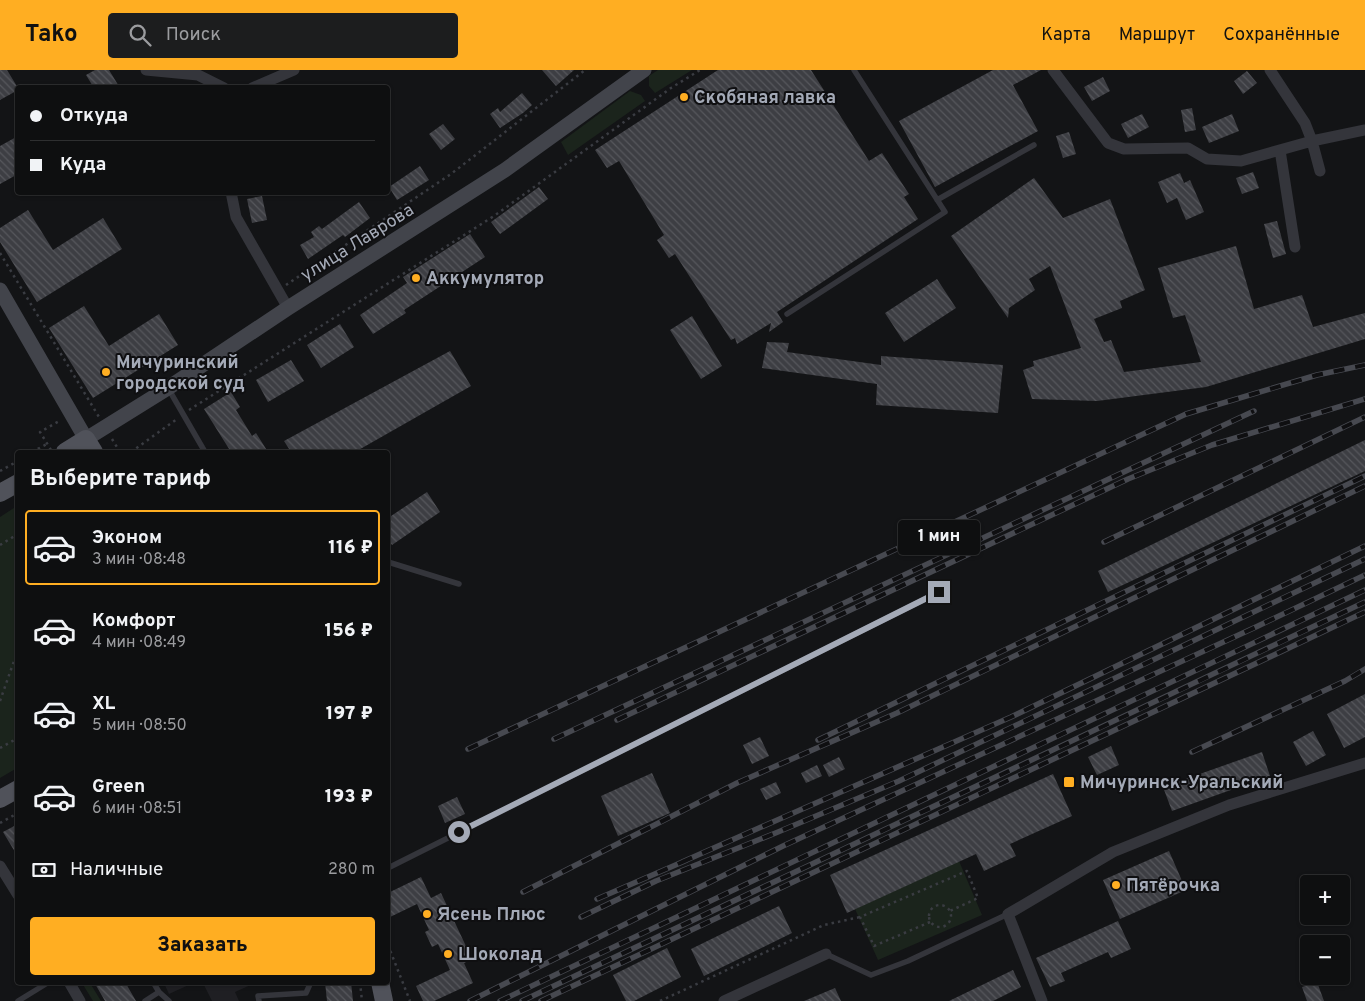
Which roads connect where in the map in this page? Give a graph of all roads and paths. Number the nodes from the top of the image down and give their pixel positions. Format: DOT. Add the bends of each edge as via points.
graph roads {
  1 [pos="146,70"];
  2 [pos="294,70"];
  3 [pos="586,70"];
  4 [pos="644,70"];
  5 [pos="700,70"];
  6 [pos="854,70"];
  7 [pos="1053,70"];
  8 [pos="1270,70"];
  9 [pos="218,85"];
  10 [pos="259,85"];
  11 [pos="1365,130"];
  12 [pos="1312,141"];
  13 [pos="1034,145"];
  14 [pos="1280,150"];
  15 [pos="1320,171"];
  16 [pos="232,195"];
  17 [pos="937,200"];
  18 [pos="1296,247"];
  19 [pos="0,253"];
  20 [pos="0,290"];
  21 [pos="278,290"];
  22 [pos="288,308"];
  23 [pos="787,314"];
  24 [pos="168,388"];
  25 [pos="71,414"];
  26 [pos="184,414"];
  27 [pos="105,428"];
  28 [pos="47,444"];
  29 [pos="90,446"];
  30 [pos="36,450"];
  31 [pos="51,450"];
  32 [pos="74,450"];
  33 [pos="119,450"];
  34 [pos="133,450"];
  35 [pos="205,450"];
  36 [pos="15,463"];
  37 [pos="0,471"];
  38 [pos="15,484"];
  39 [pos="0,494"];
  40 [pos="15,536"];
  41 [pos="0,545"];
  42 [pos="390,563"];
  43 [pos="459,584"];
  44 [pos="939,592"];
  45 [pos="14,661"];
  46 [pos="0,702"];
  47 [pos="15,740"];
  48 [pos="0,748"];
  49 [pos="1365,763"];
  50 [pos="15,791"];
  51 [pos="0,799"];
  52 [pos="15,814"];
  53 [pos="1,821"];
  54 [pos="0,866"];
  55 [pos="390,867"];
  56 [pos="15,890"];
  57 [pos="950,911"];
  58 [pos="1008,914"];
  59 [pos="860,917"];
  60 [pos="930,922"];
  61 [pos="390,950"];
  62 [pos="826,954"];
  63 [pos="44,985"];
  64 [pos="71,985"];
  65 [pos="155,985"];
  66 [pos="310,985"];
  67 [pos="360,985"];
  68 [pos="381,985"];
  69 [pos="159,992"];
  70 [pos="18,1001"];
  71 [pos="80,1001"];
  72 [pos="146,1001"];
  73 [pos="169,1001"];
  74 [pos="259,1001"];
  75 [pos="362,1001"];
  76 [pos="384,1001"];
  77 [pos="410,1001"];
  78 [pos="660,1001"];
  79 [pos="724,1001"];
  80 [pos="1042,1001"];
  1 -- 9 [label="street" via="198,75"];
  2 -- 10 [label="street"];
  3 -- 21 [label="path" via="452,174"];
  4 -- 22 [label="main road, улица Лаврова" via="505,170"];
  5 -- 26 [label="path" via="494,216"];
  6 -- 17 [label="lane"];
  7 -- 14 [label="street" via="1108,144 1124,149 1188,148 1207,159 1241,161"];
  8 -- 12 [label="street" via="1306,123"];
  11 -- 12 [label="street"];
  12 -- 14 [label="street"];
  12 -- 15 [label="street"];
  13 -- 17 [label="lane"];
  14 -- 18 [label="street"];
  16 -- 21 [label="street" via="236,217"];
  17 -- 23 [label="lane" via="945,212"];
  19 -- 27 [label="path"];
  20 -- 25 [label="main road"];
  21 -- 22 [label="street"];
  22 -- 24 [label="main road, улица Лаврова"];
  24 -- 26 [label="lane"];
  24 -- 27 [label="main road, улица Лаврова"];
  25 -- 28 [label="path" via="40,432"];
  25 -- 29 [label="main road"];
  26 -- 34 [label="path"];
  26 -- 35 [label="lane"];
  27 -- 29 [label="main road, улица Лаврова"];
  27 -- 33 [label="path"];
  28 -- 30 [label="path"];
  28 -- 31 [label="path"];
  29 -- 32 [label="main road"];
  36 -- 37 [label="path"];
  38 -- 39 [label="main road"];
  40 -- 41 [label="path"];
  42 -- 43 [label="lane"];
  44 -- 55 [label="lane"];
  45 -- 46 [label="path"];
  47 -- 48 [label="path"];
  49 -- 58 [label="street" via="1229,805 1113,852"];
  50 -- 51 [label="main road"];
  52 -- 53 [label="path"];
  54 -- 56 [label="street"];
  57 -- 59 [label="path" via="978,898 967,872"];
  57 -- 60 [label="path" via="946,926 935,926"];
  57 -- 60 [label="path" via="946,906 935,906 930,910"];
  58 -- 62 [label="lane" via="871,976"];
  58 -- 80 [label="street"];
  59 -- 60 [label="path" via="874,946"];
  59 -- 78 [label="path" via="824,925"];
  61 -- 77 [label="path"];
  62 -- 79 [label="street"];
  63 -- 70 [label="lane"];
  64 -- 71 [label="street"];
  65 -- 69 [label="lane"];
  66 -- 74 [label="lane" via="306,993 258,996"];
  67 -- 75 [label="path"];
  68 -- 76 [label="main road"];
  69 -- 72 [label="lane"];
  69 -- 73 [label="lane"];
}
